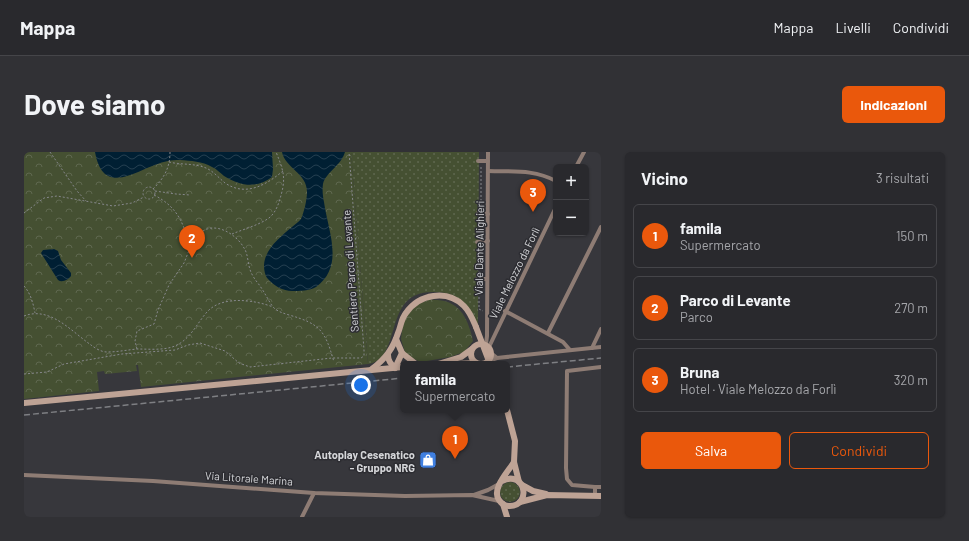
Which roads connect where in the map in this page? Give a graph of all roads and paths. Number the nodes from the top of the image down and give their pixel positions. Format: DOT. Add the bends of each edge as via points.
graph roads {
  1 [pos="50,152"];
  2 [pos="170,152"];
  3 [pos="276,152"];
  4 [pos="349,152"];
  5 [pos="488,152"];
  6 [pos="584,152"];
  7 [pos="170,161"];
  8 [pos="480,161"];
  9 [pos="488,161"];
  10 [pos="578,164"];
  11 [pos="283,171"];
  12 [pos="488,171"];
  13 [pos="553,179"];
  14 [pos="154,190"];
  15 [pos="190,194"];
  16 [pos="154,195"];
  17 [pos="144,197"];
  18 [pos="86,202"];
  19 [pos="24,213"];
  20 [pos="479,213"];
  21 [pos="553,213"];
  22 [pos="488,214"];
  23 [pos="601,227"];
  24 [pos="231,234"];
  25 [pos="488,241"];
  26 [pos="479,242"];
  27 [pos="190,248"];
  28 [pos="478,279"];
  29 [pos="487,279"];
  30 [pos="24,286"];
  31 [pos="274,307"];
  32 [pos="505,311"];
  33 [pos="35,313"];
  34 [pos="487,314"];
  35 [pos="24,316"];
  36 [pos="601,329"];
  37 [pos="548,333"];
  38 [pos="396,339"];
  39 [pos="601,347"];
  40 [pos="489,348"];
  41 [pos="592,348"];
  42 [pos="137,349"];
  43 [pos="472,349"];
  44 [pos="570,350"];
  45 [pos="402,353"];
  46 [pos="388,355"];
  47 [pos="332,358"];
  48 [pos="498,358"];
  49 [pos="412,361"];
  50 [pos="448,361"];
  51 [pos="475,361"];
  52 [pos="488,361"];
  53 [pos="489,361"];
  54 [pos="493,361"];
  55 [pos="334,362"];
  56 [pos="601,367"];
  57 [pos="395,368"];
  58 [pos="400,368"];
  59 [pos="372,369"];
  60 [pos="24,374"];
  61 [pos="24,403"];
  62 [pos="508,413"];
  63 [pos="514,462"];
  64 [pos="24,475"];
  65 [pos="500,482"];
  66 [pos="520,483"];
  67 [pos="595,487"];
  68 [pos="601,487"];
  69 [pos="314,493"];
  70 [pos="472,495"];
  71 [pos="547,495"];
  72 [pos="598,496"];
  73 [pos="501,503"];
  74 [pos="518,504"];
  75 [pos="302,517"];
  76 [pos="508,517"];
  1 -- 18 [label="path"];
  2 -- 7 [label="path"];
  3 -- 11 [label="path"];
  4 -- 47 [label="path, Sentiero Parco di Levante" via="364,356"];
  5 -- 9 [label="street, Viale Dante Alighieri"];
  6 -- 10 [label="street"];
  7 -- 11 [label="path" via="205,168 228,184 247,190 271,181"];
  7 -- 14 [label="path"];
  8 -- 9 [label="street"];
  8 -- 20 [label="path"];
  9 -- 12 [label="street, Viale Dante Alighieri"];
  11 -- 24 [label="path" via="283,190 274,213 261,222"];
  12 -- 13 [label="street" via="533,172"];
  12 -- 22 [label="street, Viale Dante Alighieri"];
  14 -- 15 [label="path"];
  14 -- 16 [label="path"];
  14 -- 17 [label="path" via="148,187 145,189"];
  16 -- 17 [label="path" via="150,199"];
  16 -- 27 [label="path" via="163,200 178,216"];
  17 -- 18 [label="path" via="132,203 112,206"];
  18 -- 19 [label="path" via="57,196 44,198"];
  20 -- 22 [label="street"];
  20 -- 26 [label="path"];
  21 -- 32 [label="street, Viale Melozzo da Forlì"];
  22 -- 25 [label="street, Viale Dante Alighieri"];
  23 -- 37 [label="street"];
  24 -- 27 [label="path" via="217,228 209,228 195,238"];
  24 -- 31 [label="path" via="245,249 248,267 253,277"];
  25 -- 26 [label="street"];
  25 -- 29 [label="street, Viale Dante Alighieri"];
  26 -- 28 [label="path"];
  27 -- 42 [label="path" via="166,292 154,324 137,331"];
  28 -- 29 [label="street"];
  28 -- 34 [label="path" via="479,309"];
  29 -- 34 [label="street, Viale Dante Alighieri"];
  30 -- 33 [label="path" via="32,300"];
  31 -- 42 [label="path" via="250,301 219,303 207,312 191,334 178,345"];
  31 -- 47 [label="path" via="280,312 316,325 325,338"];
  32 -- 37 [label="street"];
  32 -- 40 [label="street, Viale Melozzo da Forlì"];
  33 -- 35 [label="path"];
  33 -- 42 [label="path" via="56,319 105,352"];
  34 -- 40 [label="street, Viale Dante Alighieri"];
  36 -- 41 [label="street"];
  37 -- 44 [label="street" via="565,343"];
  38 -- 45 [label="street"];
  38 -- 46 [label="street"];
  38 -- 52 [label="street, bridge" via="405,314 415,303 432,296 448,296 465,307 470,314"];
  39 -- 41 [label="street"];
  40 -- 43 [label="street" via="480,343"];
  40 -- 48 [label="street"];
  40 -- 53 [label="street"];
  41 -- 44 [label="street"];
  43 -- 50 [label="street" via="461,357"];
  43 -- 51 [label="street" via="471,355"];
  44 -- 48 [label="street"];
  45 -- 49 [label="street"];
  45 -- 57 [label="street"];
  46 -- 57 [label="street" via="390,363"];
  46 -- 59 [label="street"];
  47 -- 55 [label="path"];
  47 -- 60 [label="path, Sentiero Parco di Levante" via="250,367 239,363 225,351 200,343 175,350 122,354 64,364 47,372"];
  48 -- 54 [label="street"];
  56 -- 67 [label="street" via="567,370 567,479 572,485"];
  57 -- 58 [label="street"];
  57 -- 59 [label="street"];
  59 -- 61 [label="street"];
  62 -- 63 [label="street" via="515,441"];
  63 -- 65 [label="street"];
  63 -- 66 [label="street"];
  64 -- 69 [label="street, Via Litorale Marina" via="153,481"];
  65 -- 66 [label="street, Via Litorale Marina" via="511,478"];
  65 -- 70 [label="street, Via Litorale Marina" via="488,490"];
  65 -- 73 [label="street" via="496,493"];
  66 -- 71 [label="street, Via Litorale Marina" via="533,491"];
  66 -- 74 [label="street" via="524,493"];
  67 -- 68 [label="street"];
  67 -- 72 [label="street"];
  69 -- 70 [label="street, Via Litorale Marina"];
  69 -- 75 [label="street"];
  70 -- 73 [label="street, Via Litorale Marina"];
  71 -- 72 [label="street, Via Litorale Marina"];
  71 -- 74 [label="street, Via Litorale Marina"];
  73 -- 74 [label="street, Via Litorale Marina" via="511,506"];
  73 -- 76 [label="street"];
  74 -- 76 [label="street"];
}
